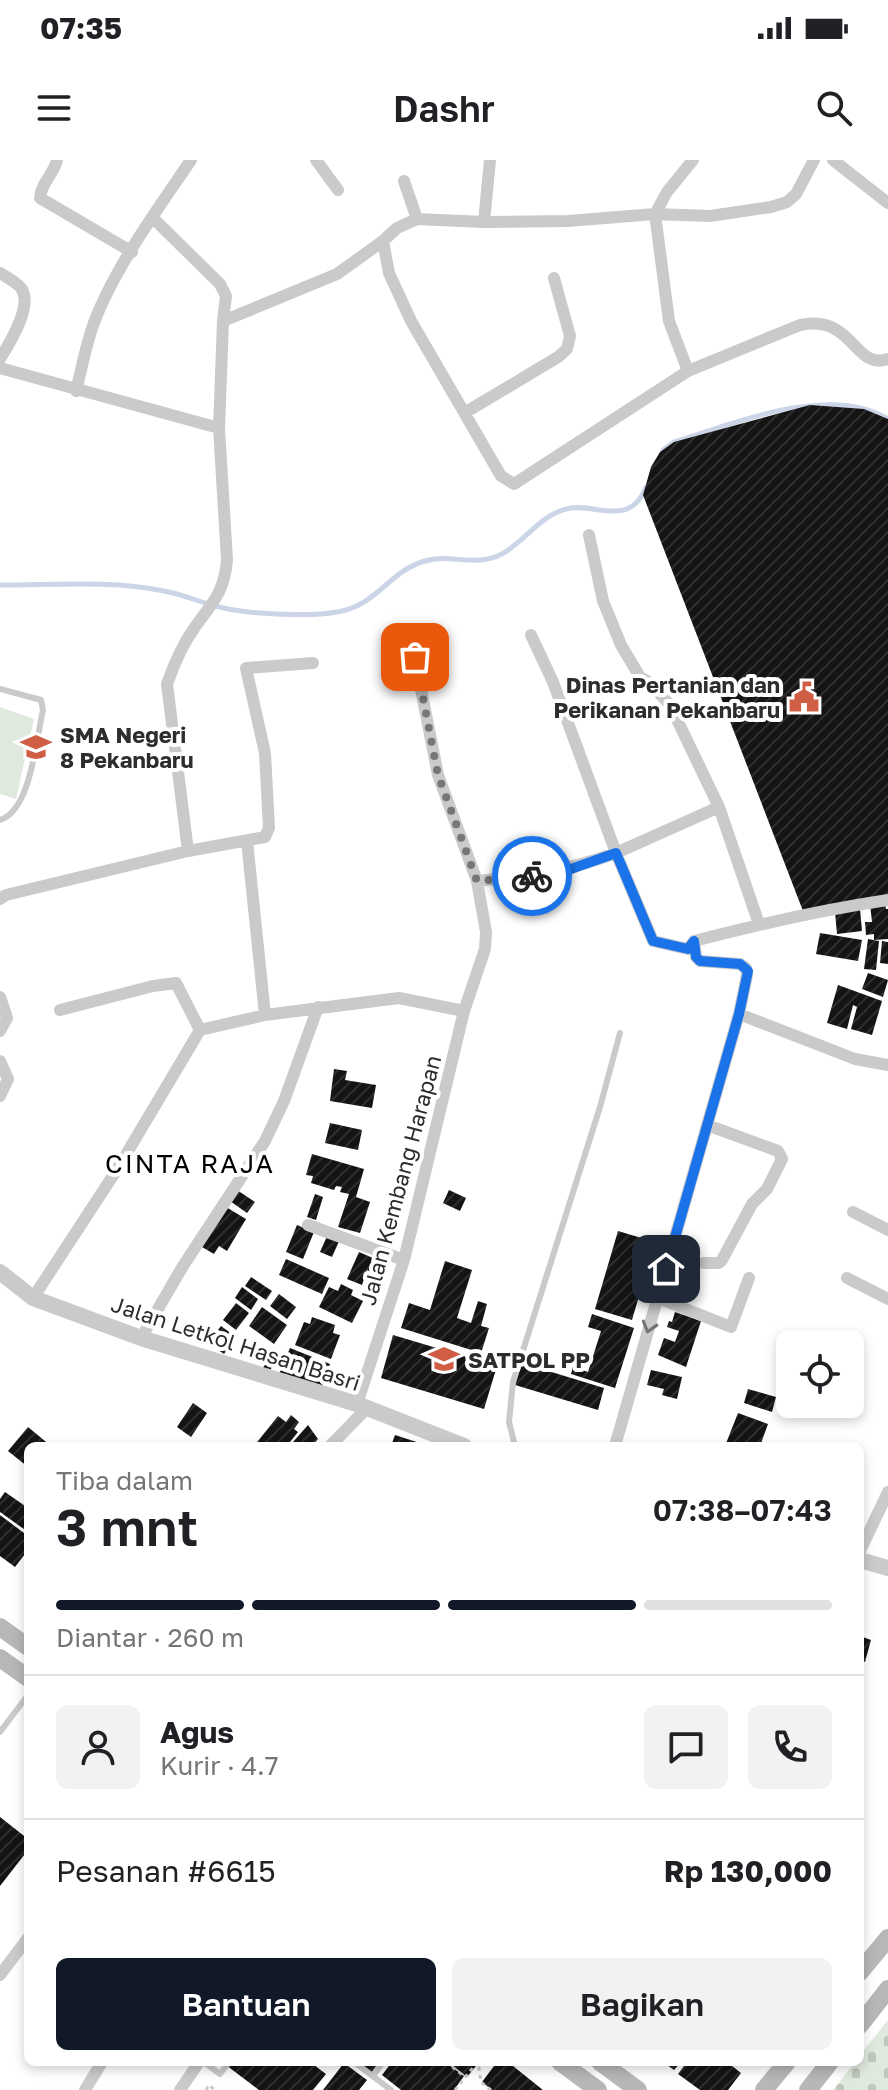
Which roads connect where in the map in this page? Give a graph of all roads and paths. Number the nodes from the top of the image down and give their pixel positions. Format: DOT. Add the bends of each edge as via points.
graph roads {
  1 [pos="57,160"];
  2 [pos="191,160"];
  3 [pos="316,160"];
  4 [pos="490,160"];
  5 [pos="693,160"];
  6 [pos="814,160"];
  7 [pos="833,160"];
  8 [pos="404,181"];
  9 [pos="338,190"];
  10 [pos="888,203"];
  11 [pos="655,214"];
  12 [pos="152,217"];
  13 [pos="417,219"];
  14 [pos="484,222"];
  15 [pos="383,241"];
  16 [pos="132,252"];
  17 [pos="0,273"];
  18 [pos="554,278"];
  19 [pos="223,321"];
  20 [pos="0,359"];
  21 [pos="888,359"];
  22 [pos="0,368"];
  23 [pos="688,371"];
  24 [pos="76,391"];
  25 [pos="466,412"];
  26 [pos="219,428"];
  27 [pos="589,535"];
  28 [pos="410,634"];
  29 [pos="531,635"];
  30 [pos="313,663"];
  31 [pos="0,689"];
  32 [pos="719,807"];
  33 [pos="0,820"];
  34 [pos="247,841"];
  35 [pos="188,851"];
  36 [pos="616,853"];
  37 [pos="477,881"];
  38 [pos="0,899"];
  39 [pos="888,900"];
  40 [pos="759,924"];
  41 [pos="694,941"];
  42 [pos="0,997"];
  43 [pos="318,1007"];
  44 [pos="60,1010"];
  45 [pos="464,1011"];
  46 [pos="739,1014"];
  47 [pos="265,1015"];
  48 [pos="200,1030"];
  49 [pos="0,1031"];
  50 [pos="620,1033"];
  51 [pos="0,1061"];
  52 [pos="888,1065"];
  53 [pos="0,1096"];
  54 [pos="707,1125"];
  55 [pos="853,1212"];
  56 [pos="308,1225"];
  57 [pos="888,1230"];
  58 [pos="404,1260"];
  59 [pos="704,1263"];
  60 [pos="0,1272"];
  61 [pos="749,1278"];
  62 [pos="847,1278"];
  63 [pos="33,1298"];
  64 [pos="658,1298"];
  65 [pos="888,1299"];
  66 [pos="141,1338"];
  67 [pos="362,1406"];
  68 [pos="333,1442"];
  69 [pos="454,1442"];
  70 [pos="514,1442"];
  71 [pos="616,1442"];
  72 [pos="888,1492"];
  73 [pos="864,1543"];
  74 [pos="864,1561"];
  75 [pos="888,1568"];
  76 [pos="0,1627"];
  77 [pos="24,1644"];
  78 [pos="0,1658"];
  79 [pos="24,1675"];
  80 [pos="24,1700"];
  81 [pos="0,1732"];
  82 [pos="888,1938"];
  83 [pos="24,1943"];
  84 [pos="864,1967"];
  85 [pos="0,1975"];
  86 [pos="888,1989"];
  87 [pos="864,2020"];
  88 [pos="100,2066"];
  89 [pos="199,2066"];
  90 [pos="208,2066"];
  91 [pos="226,2066"];
  92 [pos="359,2066"];
  93 [pos="380,2066"];
  94 [pos="451,2066"];
  95 [pos="471,2066"];
  96 [pos="477,2066"];
  97 [pos="565,2066"];
  98 [pos="605,2066"];
  99 [pos="784,2066"];
  100 [pos="827,2066"];
  101 [pos="373,2076"];
  102 [pos="465,2077"];
  103 [pos="85,2090"];
  104 [pos="180,2090"];
  105 [pos="206,2090"];
  106 [pos="215,2090"];
  107 [pos="391,2090"];
  108 [pos="455,2090"];
  109 [pos="491,2090"];
  110 [pos="598,2090"];
  111 [pos="638,2090"];
  112 [pos="764,2090"];
  113 [pos="808,2090"];
  1 -- 16 [label="street" via="40,198"];
  2 -- 12 [label="street"];
  3 -- 9 [label="street"];
  4 -- 14 [label="street"];
  5 -- 11 [label="street"];
  6 -- 11 [label="street" via="796,194 779,205 710,216"];
  7 -- 10 [label="street"];
  8 -- 13 [label="street"];
  11 -- 14 [label="street"];
  11 -- 23 [label="street" via="669,321"];
  12 -- 16 [label="street"];
  12 -- 19 [label="street" via="220,284 227,301"];
  13 -- 14 [label="street"];
  13 -- 15 [label="street"];
  15 -- 19 [label="street" via="337,274"];
  15 -- 25 [label="street" via="389,273 411,321"];
  16 -- 24 [label="street" via="96,318"];
  17 -- 20 [label="street" via="20,287 25,300 16,332"];
  18 -- 25 [label="street" via="570,336 567,349"];
  19 -- 26 [label="street"];
  21 -- 23 [label="street" via="866,357 838,329 816,322"];
  22 -- 24 [label="street"];
  23 -- 25 [label="street" via="518,483 501,476"];
  24 -- 26 [label="street"];
  26 -- 35 [label="street" via="227,560 221,593 175,660 167,684"];
  27 -- 32 [label="street" via="603,601 621,645 640,677 670,705"];
  28 -- 37 [label="street, Jalan Kembang Harapan" via="438,775"];
  29 -- 36 [label="street"];
  30 -- 34 [label="street" via="246,668 265,753 269,828 265,837"];
  31 -- 33 [label="lane" via="41,700 43,710 18,808"];
  32 -- 36 [label="street"];
  32 -- 40 [label="street"];
  34 -- 35 [label="street"];
  34 -- 47 [label="street"];
  35 -- 38 [label="street"];
  36 -- 37 [label="street" via="571,869"];
  36 -- 41 [label="street" via="653,941 688,949"];
  37 -- 45 [label="street, Jalan Kembang Harapan" via="485,949"];
  39 -- 40 [label="street"];
  40 -- 41 [label="street"];
  41 -- 46 [label="street" via="700,961 746,968"];
  42 -- 49 [label="street" via="7,1018"];
  43 -- 45 [label="street" via="399,998"];
  43 -- 47 [label="street"];
  43 -- 66 [label="street" via="265,1141"];
  44 -- 48 [label="street" via="176,983"];
  45 -- 58 [label="street, Jalan Kembang Harapan"];
  46 -- 52 [label="street" via="855,1059"];
  46 -- 54 [label="street"];
  47 -- 48 [label="street"];
  48 -- 63 [label="street"];
  50 -- 70 [label="lane" via="513,1382 509,1422"];
  51 -- 53 [label="street" via="8,1079"];
  54 -- 59 [label="street" via="778,1151 782,1159 721,1262"];
  54 -- 64 [label="street"];
  55 -- 57 [label="street"];
  56 -- 58 [label="street"];
  58 -- 67 [label="street, Jalan Kembang Harapan"];
  60 -- 63 [label="street, Jalan Letkol Hasan Basri"];
  61 -- 64 [label="street" via="731,1327"];
  62 -- 65 [label="street"];
  63 -- 66 [label="street, Jalan Letkol Hasan Basri"];
  64 -- 71 [label="street, one-way"];
  66 -- 67 [label="street, Jalan Letkol Hasan Basri"];
  67 -- 68 [label="street"];
  67 -- 69 [label="street, Jalan Letkol Hasan Basri"];
  72 -- 73 [label="street"];
  74 -- 75 [label="street"];
  76 -- 77 [label="main road"];
  78 -- 79 [label="main road"];
  80 -- 81 [label="lane"];
  82 -- 84 [label="main road"];
  83 -- 85 [label="street"];
  86 -- 87 [label="main road"];
  88 -- 103 [label="street"];
  89 -- 104 [label="street"];
  90 -- 91 [label="lane" via="220,2074"];
  92 -- 101 [label="lane"];
  93 -- 101 [label="lane"];
  94 -- 102 [label="path"];
  95 -- 102 [label="path"];
  96 -- 109 [label="path" via="481,2082"];
  97 -- 110 [label="main road"];
  98 -- 111 [label="main road"];
  99 -- 112 [label="main road"];
  100 -- 113 [label="main road"];
  101 -- 107 [label="lane"];
  102 -- 108 [label="path"];
  105 -- 106 [label="path" via="209,2085"];
}
